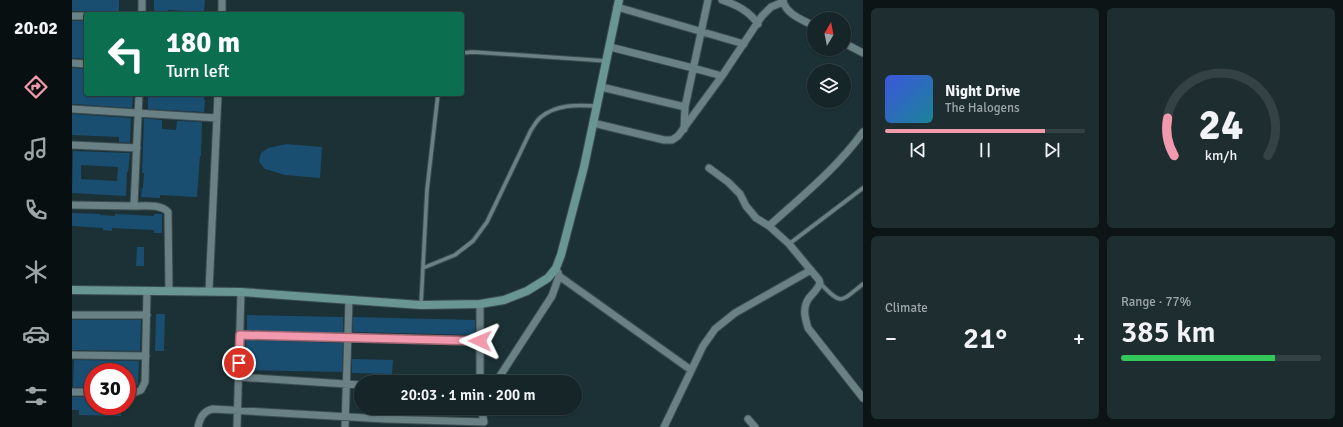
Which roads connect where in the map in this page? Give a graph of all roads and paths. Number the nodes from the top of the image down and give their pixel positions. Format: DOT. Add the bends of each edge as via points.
graph roads {
  1 [pos="142,0"];
  2 [pos="222,0"];
  3 [pos="708,0"];
  4 [pos="722,0"];
  5 [pos="783,1"];
  6 [pos="618,4"];
  7 [pos="142,12"];
  8 [pos="222,12"];
  9 [pos="72,16"];
  10 [pos="84,16"];
  11 [pos="807,22"];
  12 [pos="758,24"];
  13 [pos="701,32"];
  14 [pos="744,44"];
  15 [pos="610,47"];
  16 [pos="851,47"];
  17 [pos="464,53"];
  18 [pos="863,53"];
  19 [pos="607,61"];
  20 [pos="72,63"];
  21 [pos="84,64"];
  22 [pos="693,68"];
  23 [pos="722,76"];
  24 [pos="601,87"];
  25 [pos="140,96"];
  26 [pos="218,96"];
  27 [pos="438,96"];
  28 [pos="596,106"];
  29 [pos="685,107"];
  30 [pos="72,110"];
  31 [pos="139,113"];
  32 [pos="217,118"];
  33 [pos="593,123"];
  34 [pos="684,129"];
  35 [pos="863,132"];
  36 [pos="72,145"];
  37 [pos="137,148"];
  38 [pos="709,168"];
  39 [pos="863,188"];
  40 [pos="72,205"];
  41 [pos="134,206"];
  42 [pos="769,226"];
  43 [pos="789,244"];
  44 [pos="423,268"];
  45 [pos="556,268"];
  46 [pos="811,270"];
  47 [pos="559,276"];
  48 [pos="820,283"];
  49 [pos="863,284"];
  50 [pos="72,290"];
  51 [pos="148,291"];
  52 [pos="169,291"];
  53 [pos="209,291"];
  54 [pos="241,292"];
  55 [pos="349,300"];
  56 [pos="421,304"];
  57 [pos="480,304"];
  58 [pos="72,315"];
  59 [pos="147,315"];
  60 [pos="240,335"];
  61 [pos="349,338"];
  62 [pos="480,341"];
  63 [pos="72,355"];
  64 [pos="146,356"];
  65 [pos="691,370"];
  66 [pos="480,375"];
  67 [pos="501,375"];
  68 [pos="238,377"];
  69 [pos="347,384"];
  70 [pos="354,384"];
  71 [pos="72,392"];
  72 [pos="84,392"];
  73 [pos="136,392"];
  74 [pos="863,398"];
  75 [pos="237,411"];
  76 [pos="345,417"];
  77 [pos="385,419"];
  78 [pos="748,419"];
  79 [pos="486,424"];
  80 [pos="198,427"];
  81 [pos="237,427"];
  82 [pos="345,427"];
  83 [pos="384,427"];
  84 [pos="665,427"];
  85 [pos="755,427"];
  1 -- 7 [label="street"];
  2 -- 8 [label="street"];
  3 -- 13 [label="street"];
  4 -- 12 [label="street" via="743,9"];
  5 -- 11 [label="street" via="789,12"];
  5 -- 12 [label="street" via="771,7"];
  6 -- 13 [label="street"];
  6 -- 15 [label="street"];
  9 -- 10 [label="street"];
  12 -- 14 [label="street"];
  13 -- 14 [label="street"];
  13 -- 22 [label="street"];
  14 -- 23 [label="street"];
  15 -- 19 [label="street"];
  15 -- 22 [label="street"];
  16 -- 18 [label="street"];
  17 -- 19 [label="lane"];
  19 -- 24 [label="street"];
  20 -- 21 [label="street"];
  22 -- 23 [label="street"];
  22 -- 29 [label="street"];
  23 -- 34 [label="street"];
  24 -- 28 [label="street"];
  24 -- 29 [label="street"];
  25 -- 31 [label="street"];
  26 -- 32 [label="street"];
  27 -- 44 [label="lane" via="428,183"];
  28 -- 33 [label="street"];
  28 -- 44 [label="lane" via="571,105 555,109 541,117 531,130 487,222 473,241 455,255"];
  29 -- 34 [label="street"];
  30 -- 31 [label="street"];
  31 -- 32 [label="street"];
  31 -- 37 [label="street"];
  32 -- 53 [label="street"];
  33 -- 34 [label="street" via="664,140 672,140"];
  33 -- 45 [label="street" via="562,255"];
  35 -- 42 [label="street" via="831,170"];
  36 -- 37 [label="street"];
  37 -- 41 [label="street"];
  38 -- 42 [label="street" via="740,194 756,218"];
  39 -- 43 [label="lane"];
  40 -- 41 [label="street"];
  41 -- 52 [label="street" via="165,208 168,212"];
  42 -- 43 [label="street"];
  43 -- 46 [label="street"];
  44 -- 56 [label="lane"];
  45 -- 47 [label="street"];
  45 -- 57 [label="street" via="548,278 527,291 504,300"];
  46 -- 48 [label="street"];
  46 -- 65 [label="street" via="735,313 715,329"];
  47 -- 65 [label="street"];
  47 -- 67 [label="street" via="552,296"];
  48 -- 49 [label="lane" via="837,299 843,299"];
  48 -- 74 [label="street" via="808,300 804,315 808,328"];
  50 -- 51 [label="street"];
  51 -- 52 [label="street"];
  51 -- 59 [label="street"];
  52 -- 53 [label="street"];
  53 -- 54 [label="street"];
  54 -- 55 [label="street"];
  54 -- 60 [label="street"];
  55 -- 56 [label="street"];
  55 -- 61 [label="street"];
  56 -- 57 [label="street"];
  57 -- 62 [label="street"];
  58 -- 59 [label="street"];
  59 -- 64 [label="street"];
  60 -- 61 [label="street"];
  60 -- 68 [label="street"];
  61 -- 62 [label="street"];
  61 -- 69 [label="street"];
  62 -- 66 [label="street"];
  63 -- 64 [label="street"];
  64 -- 73 [label="street" via="145,382 141,390"];
  65 -- 84 [label="street"];
  68 -- 69 [label="street"];
  68 -- 75 [label="street"];
  69 -- 70 [label="street"];
  69 -- 76 [label="street"];
  71 -- 72 [label="street"];
  75 -- 76 [label="street"];
  75 -- 80 [label="street" via="206,411"];
  75 -- 81 [label="street"];
  76 -- 77 [label="street"];
  76 -- 82 [label="street"];
  77 -- 79 [label="street"];
  77 -- 83 [label="street"];
  78 -- 85 [label="street"];
}
